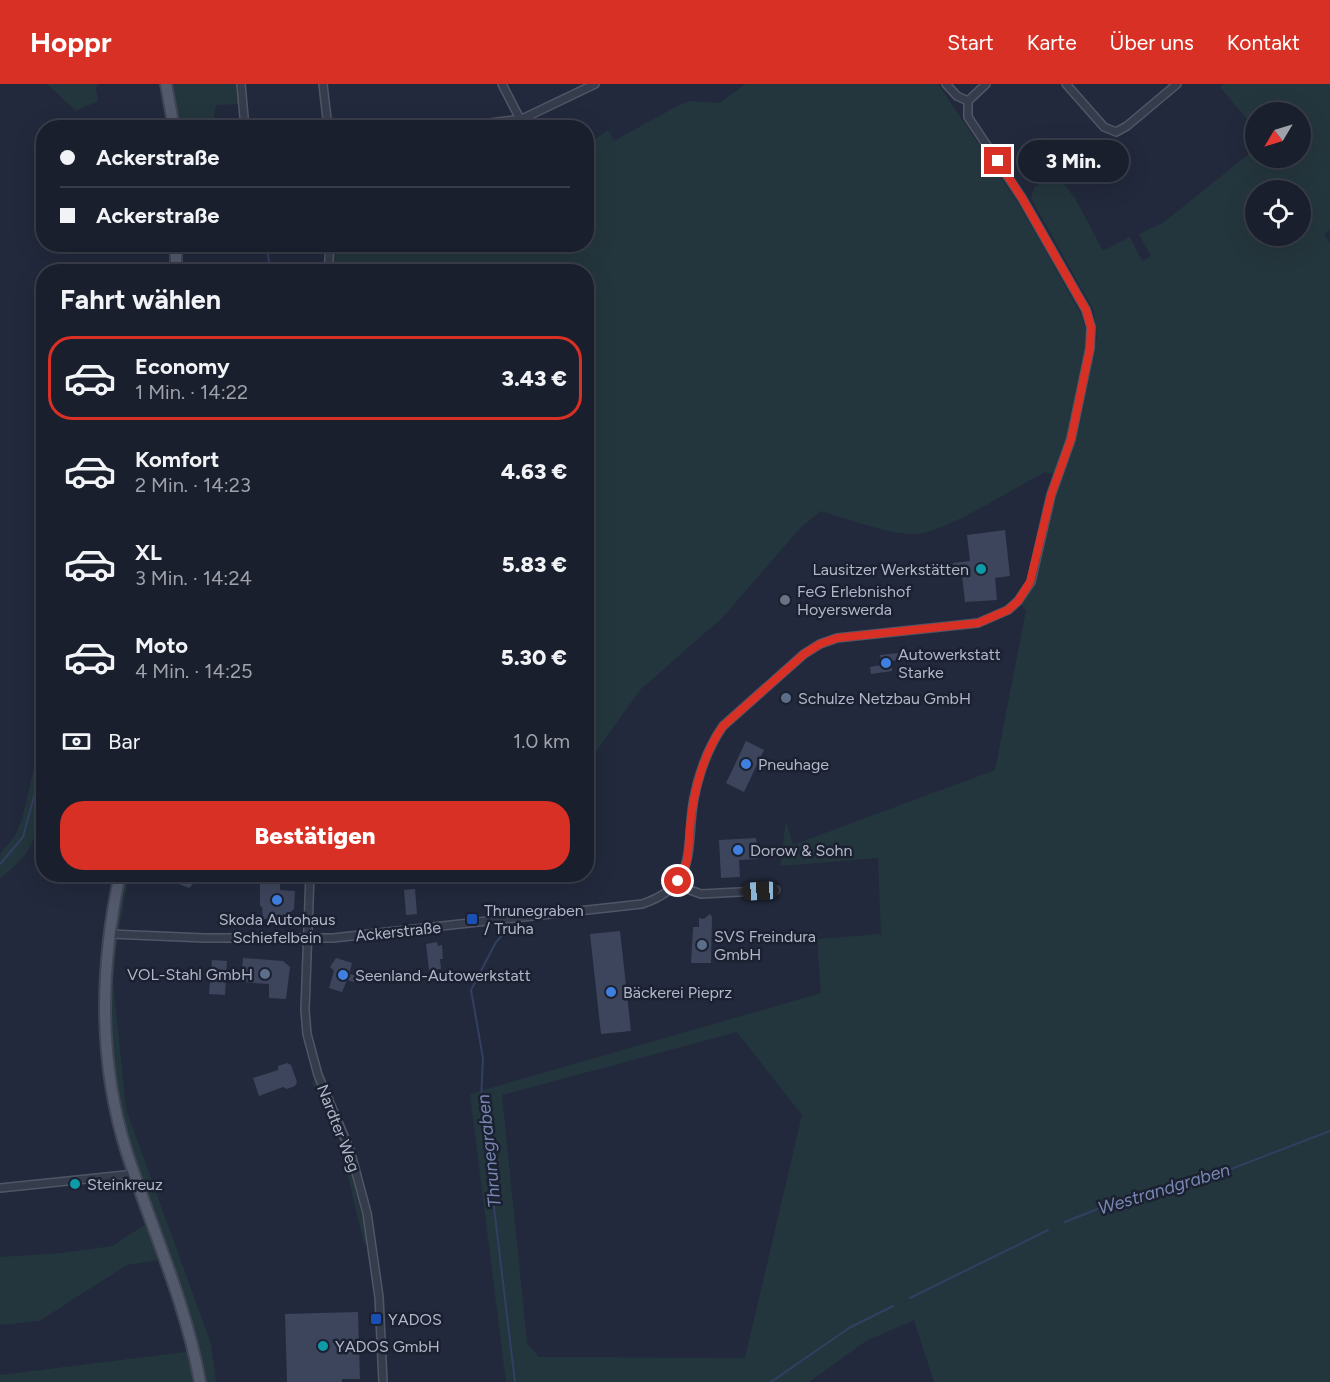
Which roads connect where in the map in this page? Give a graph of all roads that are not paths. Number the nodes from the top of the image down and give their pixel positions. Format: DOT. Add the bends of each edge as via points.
graph roads {
  1 [pos="166,84"];
  2 [pos="241,84"];
  3 [pos="323,84"];
  4 [pos="502,84"];
  5 [pos="596,84"];
  6 [pos="946,84"];
  7 [pos="986,84"];
  8 [pos="1066,84"];
  9 [pos="1178,84"];
  10 [pos="968,101"];
  11 [pos="520,119"];
  12 [pos="173,120"];
  13 [pos="244,120"];
  14 [pos="326,120"];
  15 [pos="512,120"];
  16 [pos="678,881"];
  17 [pos="119,882"];
  18 [pos="310,882"];
  19 [pos="776,891"];
  20 [pos="110,934"];
  21 [pos="309,938"];
  22 [pos="135,1174"];
  23 [pos="0,1188"];
  24 [pos="200,1382"];
  25 [pos="383,1382"];
  1 -- 12 [label="main road"];
  2 -- 13 [label="street"];
  3 -- 14 [label="street"];
  4 -- 11 [label="street"];
  5 -- 11 [label="street"];
  6 -- 10 [label="street"];
  7 -- 10 [label="street"];
  8 -- 9 [label="street" via="1104,128 1116,132"];
  10 -- 16 [label="street" via="968,117 1022,198 1086,310 1091,327 1071,439 1051,495 1030,582 1018,601 994,618 837,638 804,654 715,737 695,796 689,858"];
  11 -- 15 [label="street"];
  16 -- 19 [label="street" via="701,894"];
  16 -- 21 [label="street, Ackerstraße" via="664,895 642,904"];
  17 -- 20 [label="main road"];
  18 -- 21 [label="street, Nardter Weg"];
  20 -- 21 [label="street, Ackerstraße"];
  20 -- 22 [label="main road" via="104,988 108,1064 115,1106"];
  21 -- 25 [label="street, Nardter Weg" via="307,1034 318,1075 350,1150 367,1213 379,1297"];
  22 -- 23 [label="street"];
  22 -- 24 [label="main road" via="179,1297"];
}
